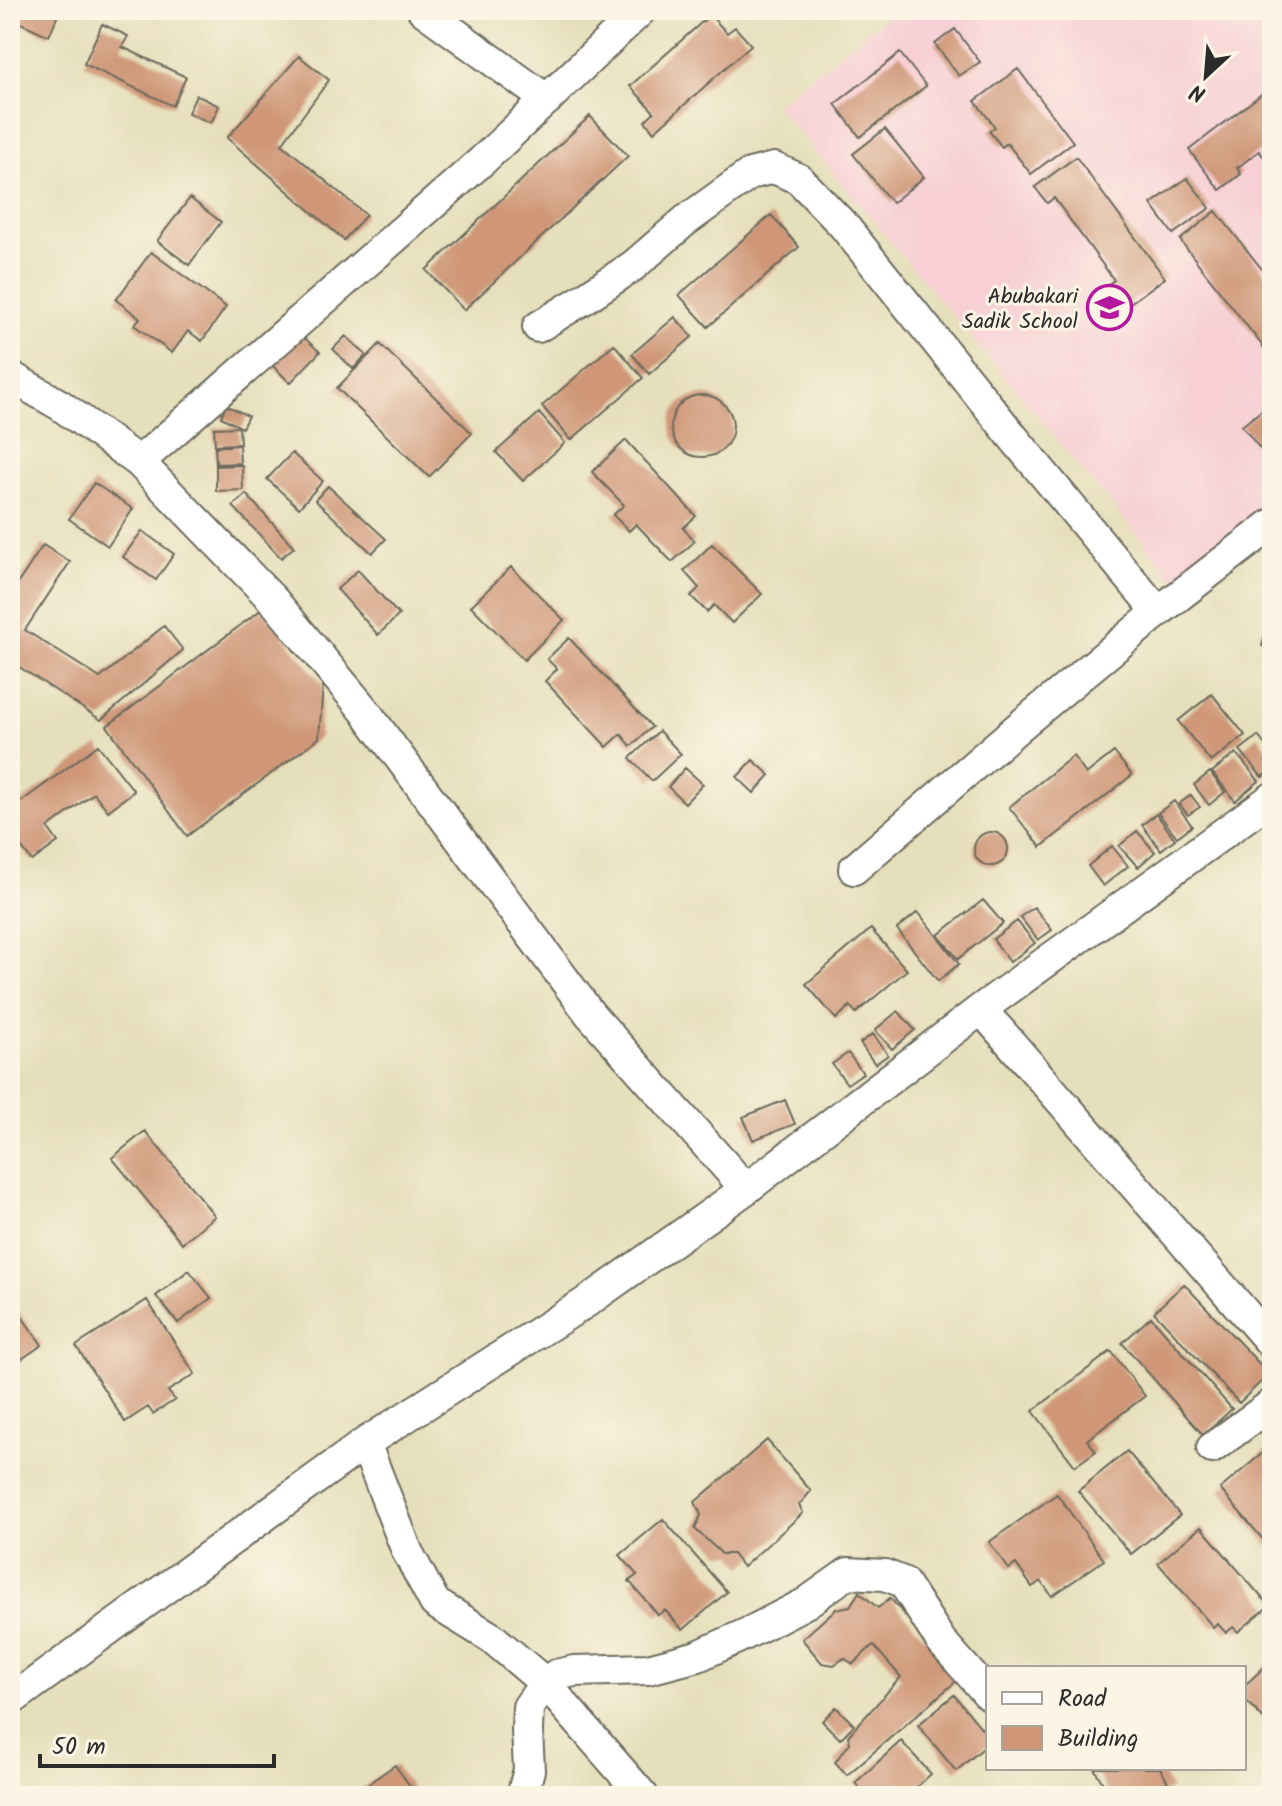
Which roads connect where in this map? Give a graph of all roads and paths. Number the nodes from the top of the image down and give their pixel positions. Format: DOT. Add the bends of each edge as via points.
graph roads {
  1 [pos="423,10"];
  2 [pos="641,10"];
  3 [pos="547,100"];
  4 [pos="538,327"];
  5 [pos="10,376"];
  6 [pos="139,462"];
  7 [pos="1272,524"];
  8 [pos="1158,612"];
  9 [pos="1272,798"];
  10 [pos="854,869"];
  11 [pos="981,1009"];
  12 [pos="746,1189"];
  13 [pos="1272,1344"];
  14 [pos="1272,1404"];
  15 [pos="365,1443"];
  16 [pos="1212,1448"];
  17 [pos="545,1683"];
  18 [pos="986,1692"];
  19 [pos="10,1701"];
  20 [pos="522,1796"];
  21 [pos="643,1796"];
  1 -- 3 [label="street"];
  2 -- 3 [label="street"];
  3 -- 6 [label="street"];
  4 -- 8 [label="street" via="633,266 750,174 774,168 799,179 844,226"];
  5 -- 6 [label="street"];
  6 -- 12 [label="street" via="274,601 365,711 590,1014"];
  7 -- 8 [label="street"];
  8 -- 10 [label="street"];
  9 -- 11 [label="street"];
  11 -- 12 [label="street"];
  11 -- 13 [label="street"];
  12 -- 15 [label="street" via="591,1299"];
  14 -- 16 [label="street"];
  15 -- 17 [label="street" via="407,1551 435,1603 492,1638"];
  15 -- 19 [label="street"];
  17 -- 18 [label="street" via="574,1671 648,1669 698,1656 806,1603 848,1573 885,1575 903,1582 941,1641"];
  17 -- 20 [label="street" via="528,1707 529,1770"];
  17 -- 21 [label="street"];
}
